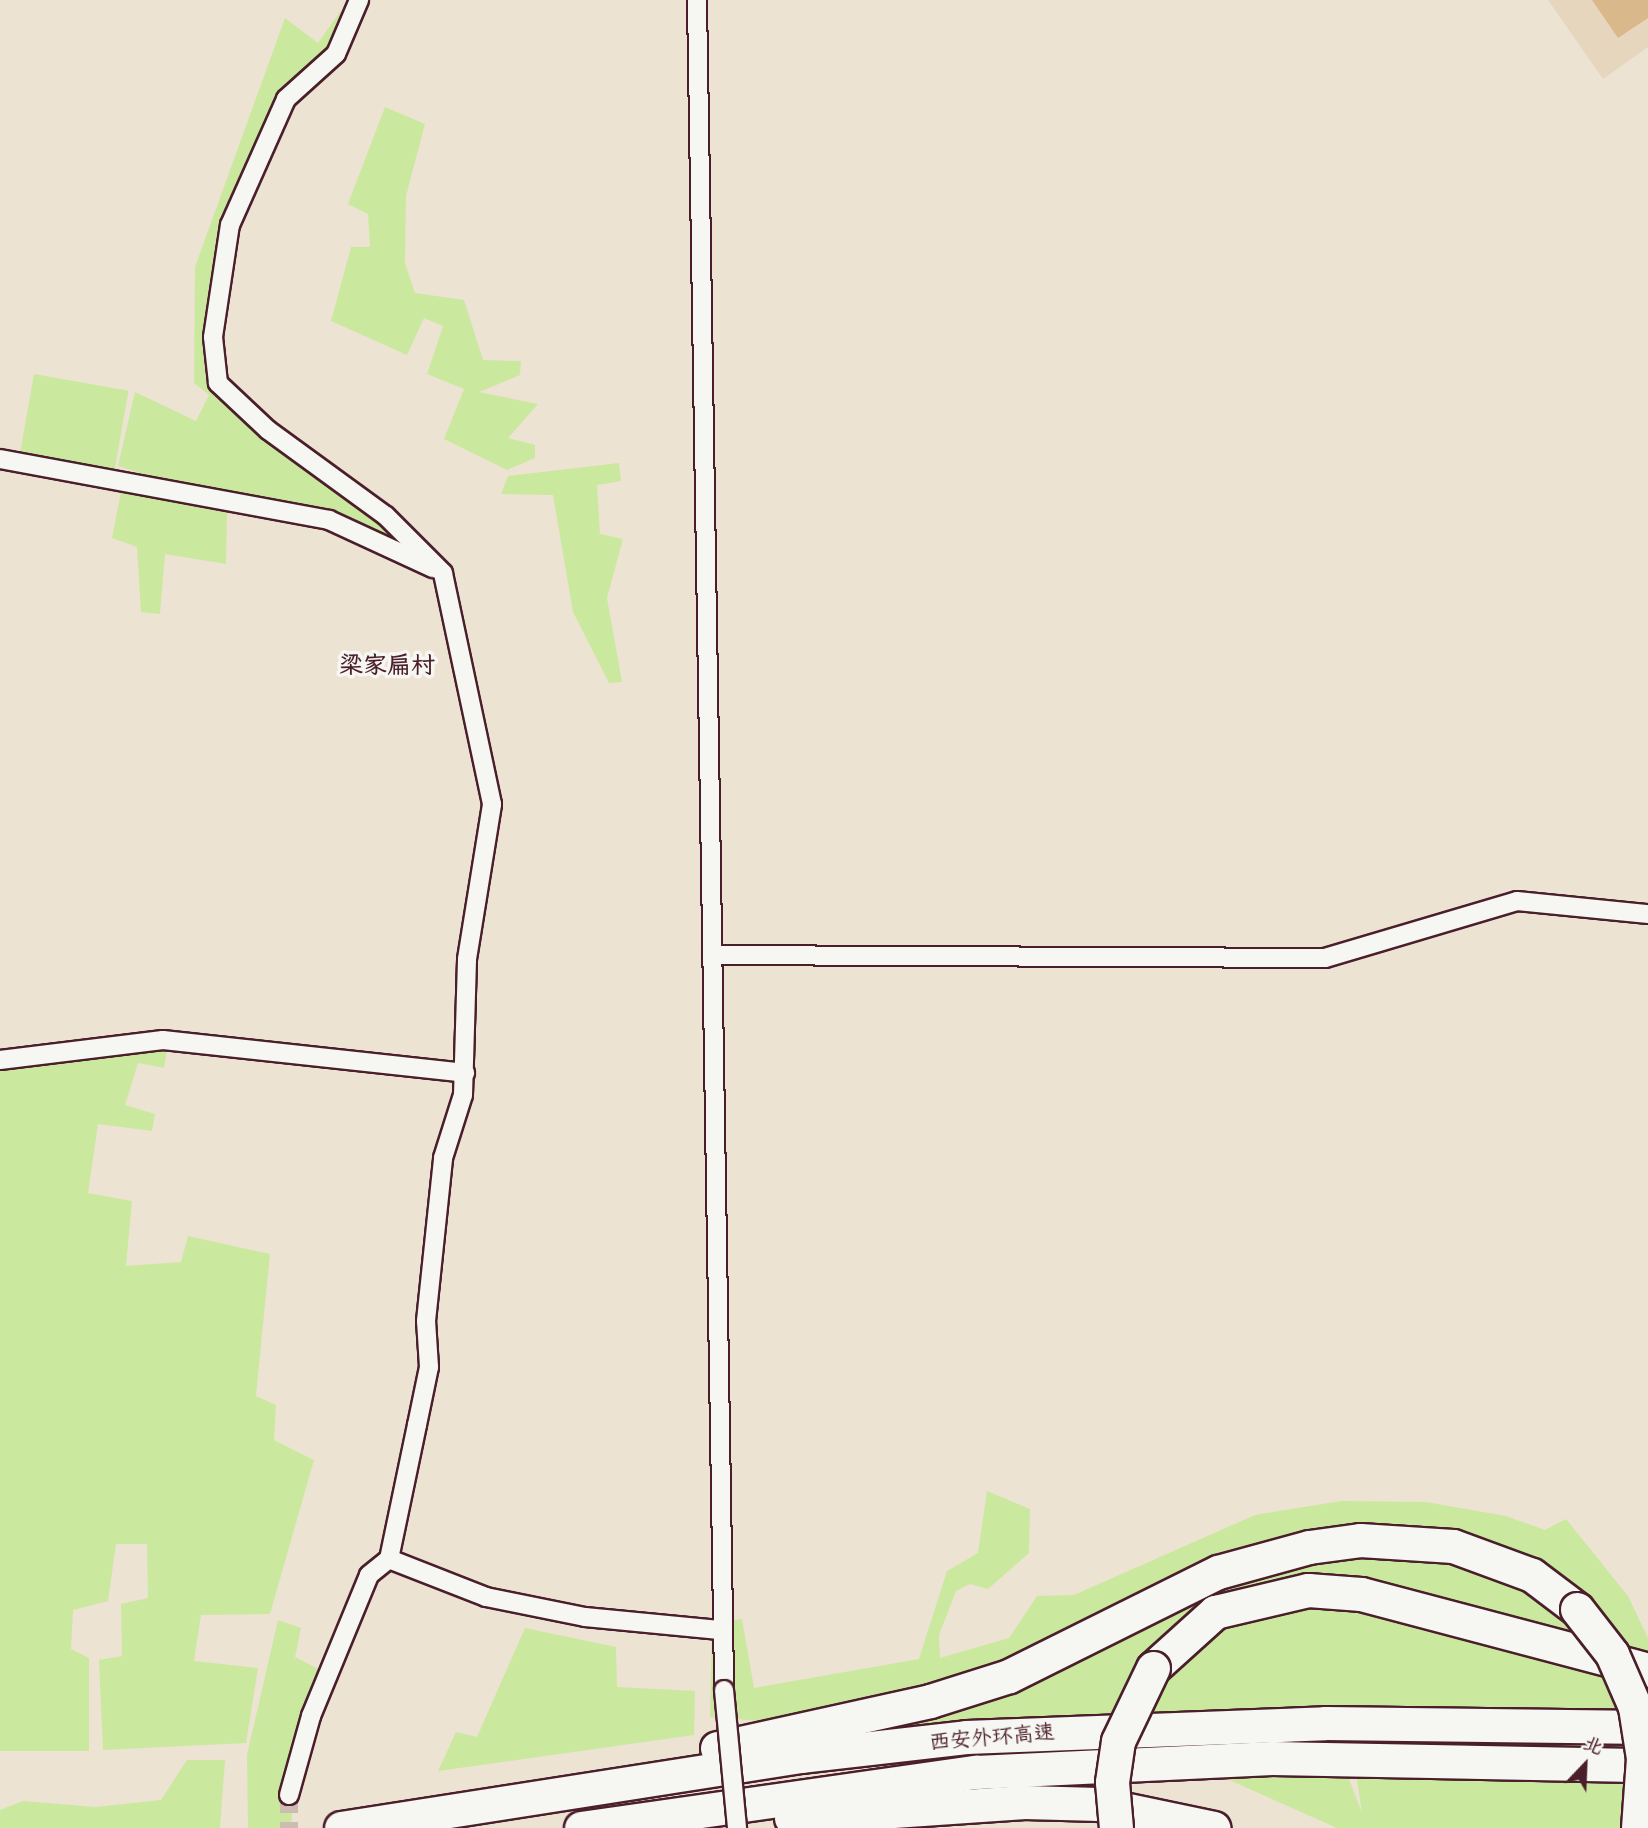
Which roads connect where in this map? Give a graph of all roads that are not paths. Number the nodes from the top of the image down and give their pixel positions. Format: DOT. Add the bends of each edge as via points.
graph roads {
  1 [pos="359,0"];
  2 [pos="696,0"];
  3 [pos="0,459"];
  4 [pos="443,573"];
  5 [pos="1648,914"];
  6 [pos="712,954"];
  7 [pos="0,1060"];
  8 [pos="465,1073"];
  9 [pos="389,1559"];
  10 [pos="719,1630"];
  11 [pos="1648,1670"];
  12 [pos="1648,1727"];
  13 [pos="1648,1765"];
  14 [pos="289,1795"];
  15 [pos="445,1811"];
  16 [pos="341,1828"];
  17 [pos="581,1828"];
  18 [pos="687,1828"];
  19 [pos="737,1828"];
  20 [pos="1116,1828"];
  21 [pos="1214,1828"];
  22 [pos="1638,1828"];
  1 -- 4 [label="street" via="336,54 286,99 230,225 213,337 218,383 268,430 386,516"];
  2 -- 6 [label="street"];
  3 -- 4 [label="street" via="329,520"];
  4 -- 8 [label="street" via="492,804 467,959"];
  5 -- 6 [label="street" via="1517,901 1325,958"];
  6 -- 10 [label="street"];
  7 -- 8 [label="street" via="163,1040"];
  8 -- 9 [label="street" via="443,1158 426,1321 429,1367"];
  9 -- 10 [label="street" via="486,1597 585,1617"];
  9 -- 14 [label="street" via="369,1575 311,1716"];
  10 -- 19 [label="street, bridge"];
  11 -- 20 [label="highway, bridge" via="1361,1594 1279,1592 1215,1612 1153,1668 1118,1741 1112,1782"];
  12 -- 15 [label="highway, 西安外环高速" via="1325,1723 980,1736 800,1756"];
  13 -- 17 [label="highway, 西安外环高速" via="1272,1758 976,1772"];
  15 -- 16 [label="highway, 西安外环高速"];
  15 -- 22 [label="highway, bridge" via="930,1701 1042,1663 1219,1572 1309,1547 1360,1540 1453,1546 1532,1575 1577,1609 1612,1654 1635,1707 1643,1758"];
  18 -- 21 [label="highway" via="1024,1801 1099,1804"];
}
